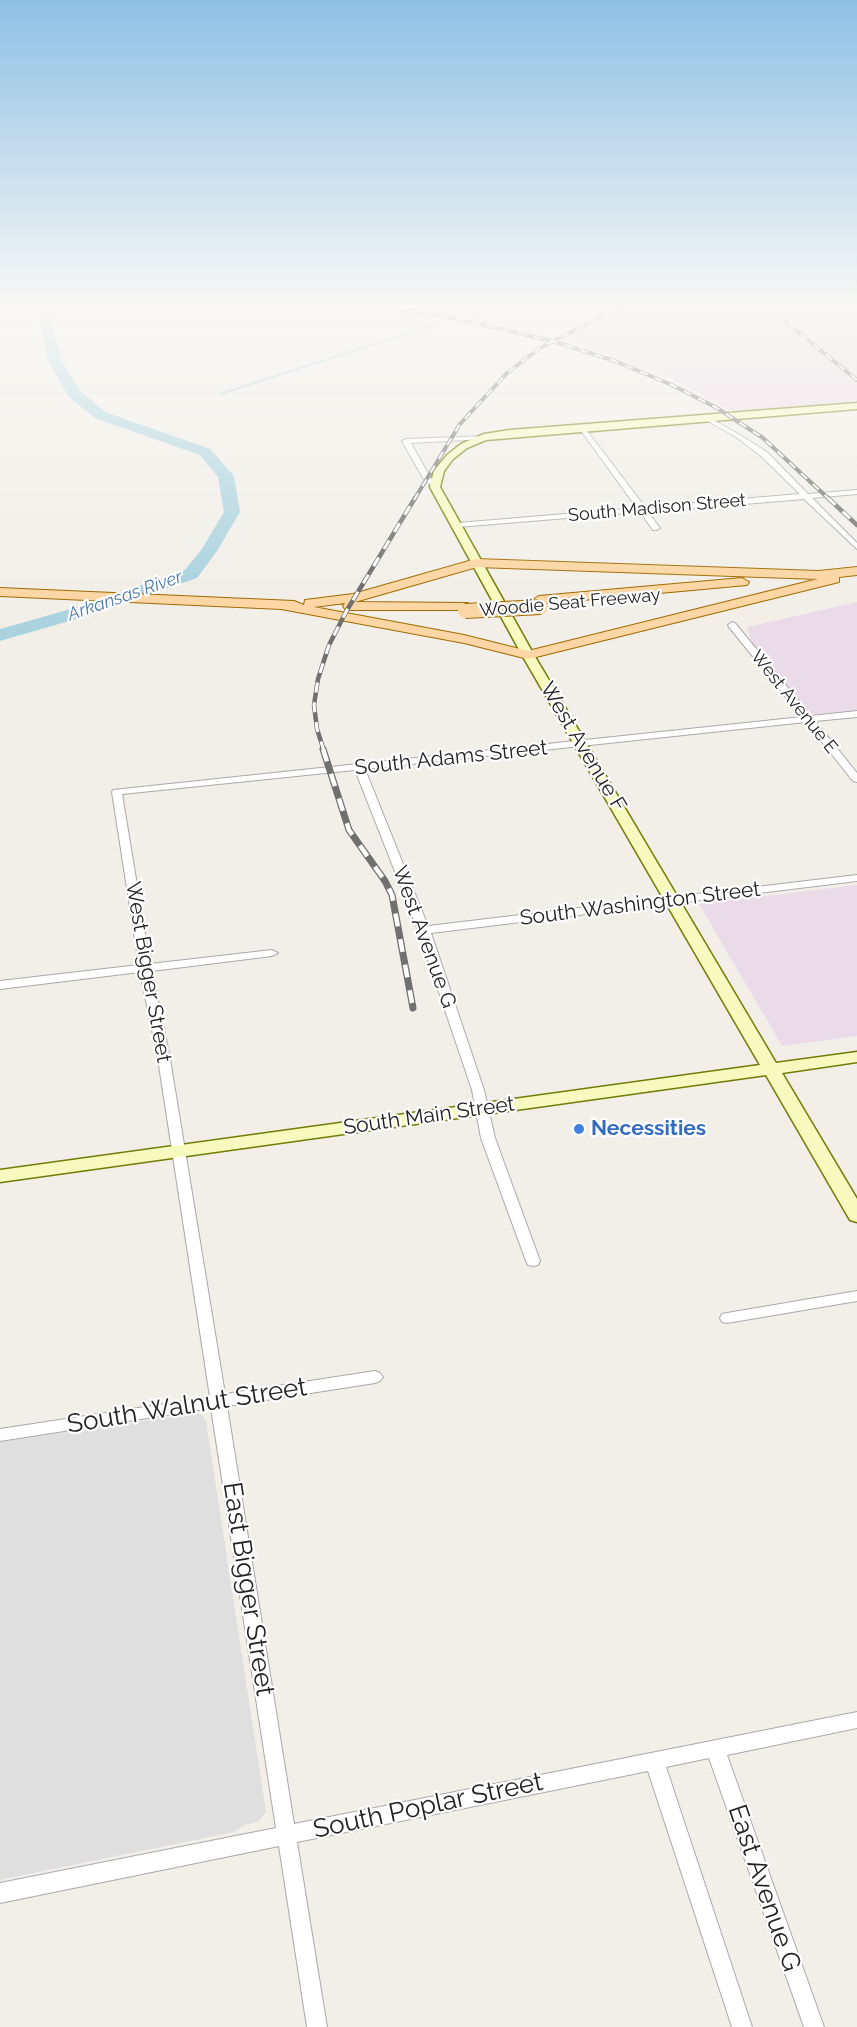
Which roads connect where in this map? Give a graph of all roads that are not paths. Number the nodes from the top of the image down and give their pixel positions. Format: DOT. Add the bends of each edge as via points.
graph roads {
  1 [pos="857,406"];
  2 [pos="706,418"];
  3 [pos="582,428"];
  4 [pos="484,437"];
  5 [pos="435,487"];
  6 [pos="857,492"];
  7 [pos="808,496"];
  8 [pos="642,509"];
  9 [pos="458,525"];
  10 [pos="656,528"];
  11 [pos="857,548"];
  12 [pos="476,563"];
  13 [pos="844,575"];
  14 [pos="0,592"];
  15 [pos="283,604"];
  16 [pos="732,625"];
  17 [pos="528,655"];
  18 [pos="857,714"];
  19 [pos="807,719"];
  20 [pos="582,744"];
  21 [pos="359,767"];
  22 [pos="857,779"];
  23 [pos="117,792"];
  24 [pos="857,878"];
  25 [pos="672,900"];
  26 [pos="424,930"];
  27 [pos="272,953"];
  28 [pos="145,966"];
  29 [pos="0,985"];
  30 [pos="857,1057"];
  31 [pos="771,1069"];
  32 [pos="482,1109"];
  33 [pos="178,1151"];
  34 [pos="0,1176"];
  35 [pos="857,1215"];
  36 [pos="533,1261"];
  37 [pos="857,1296"];
  38 [pos="727,1318"];
  39 [pos="375,1377"];
  40 [pos="219,1400"];
  41 [pos="0,1436"];
  42 [pos="857,1720"];
  43 [pos="715,1748"];
  44 [pos="654,1760"];
  45 [pos="285,1835"];
  46 [pos="0,1893"];
  47 [pos="317,2027"];
  48 [pos="742,2027"];
  49 [pos="813,2027"];
  1 -- 2 [label="street"];
  2 -- 3 [label="street"];
  2 -- 7 [label="street" via="764,454"];
  3 -- 4 [label="street"];
  3 -- 8 [label="street"];
  4 -- 5 [label="street" via="450,457 439,471"];
  4 -- 5 [label="street" via="406,441"];
  5 -- 9 [label="street, West Avenue F"];
  6 -- 7 [label="street, South Madison Street"];
  7 -- 8 [label="street, South Madison Street"];
  7 -- 11 [label="street"];
  8 -- 9 [label="street, South Madison Street"];
  8 -- 10 [label="street"];
  9 -- 12 [label="street, West Avenue F"];
  12 -- 13 [label="main road"];
  12 -- 15 [label="main road" via="354,598"];
  12 -- 17 [label="street, West Avenue F"];
  13 -- 15 [label="main road, Woodie Seat Freeway, bridge" via="464,608 368,611"];
  13 -- 17 [label="main road"];
  14 -- 15 [label="main road, Woodie Seat Freeway"];
  15 -- 17 [label="main road"];
  16 -- 19 [label="street, West Avenue E"];
  17 -- 20 [label="street, West Avenue F"];
  18 -- 19 [label="street, South Adams Street"];
  19 -- 20 [label="street, South Adams Street"];
  19 -- 22 [label="street, West Avenue E"];
  20 -- 21 [label="street, South Adams Street"];
  20 -- 25 [label="street, West Avenue F"];
  21 -- 23 [label="street, South Adams Street"];
  21 -- 26 [label="street, West Avenue G"];
  23 -- 28 [label="street, West Bigger Street"];
  24 -- 25 [label="street, South Washington Street"];
  25 -- 26 [label="street, South Washington Street"];
  25 -- 31 [label="street, West Avenue F"];
  26 -- 32 [label="street, West Avenue G"];
  27 -- 28 [label="street"];
  28 -- 29 [label="street"];
  28 -- 33 [label="street, West Bigger Street"];
  30 -- 31 [label="street, South Main Street"];
  31 -- 32 [label="street, South Main Street"];
  31 -- 35 [label="street, West Avenue F"];
  32 -- 33 [label="street, South Main Street"];
  32 -- 36 [label="street" via="488,1138"];
  33 -- 34 [label="street, South Main Street"];
  33 -- 40 [label="street, East Bigger Street"];
  37 -- 38 [label="street"];
  39 -- 40 [label="street, South Walnut Street"];
  40 -- 41 [label="street, South Walnut Street"];
  40 -- 45 [label="street, East Bigger Street"];
  42 -- 43 [label="street, South Poplar Street"];
  43 -- 44 [label="street, South Poplar Street"];
  43 -- 49 [label="street, East Avenue G"];
  44 -- 45 [label="street, South Poplar Street"];
  44 -- 48 [label="street"];
  45 -- 46 [label="street, South Poplar Street"];
  45 -- 47 [label="street, East Bigger Street"];
}
